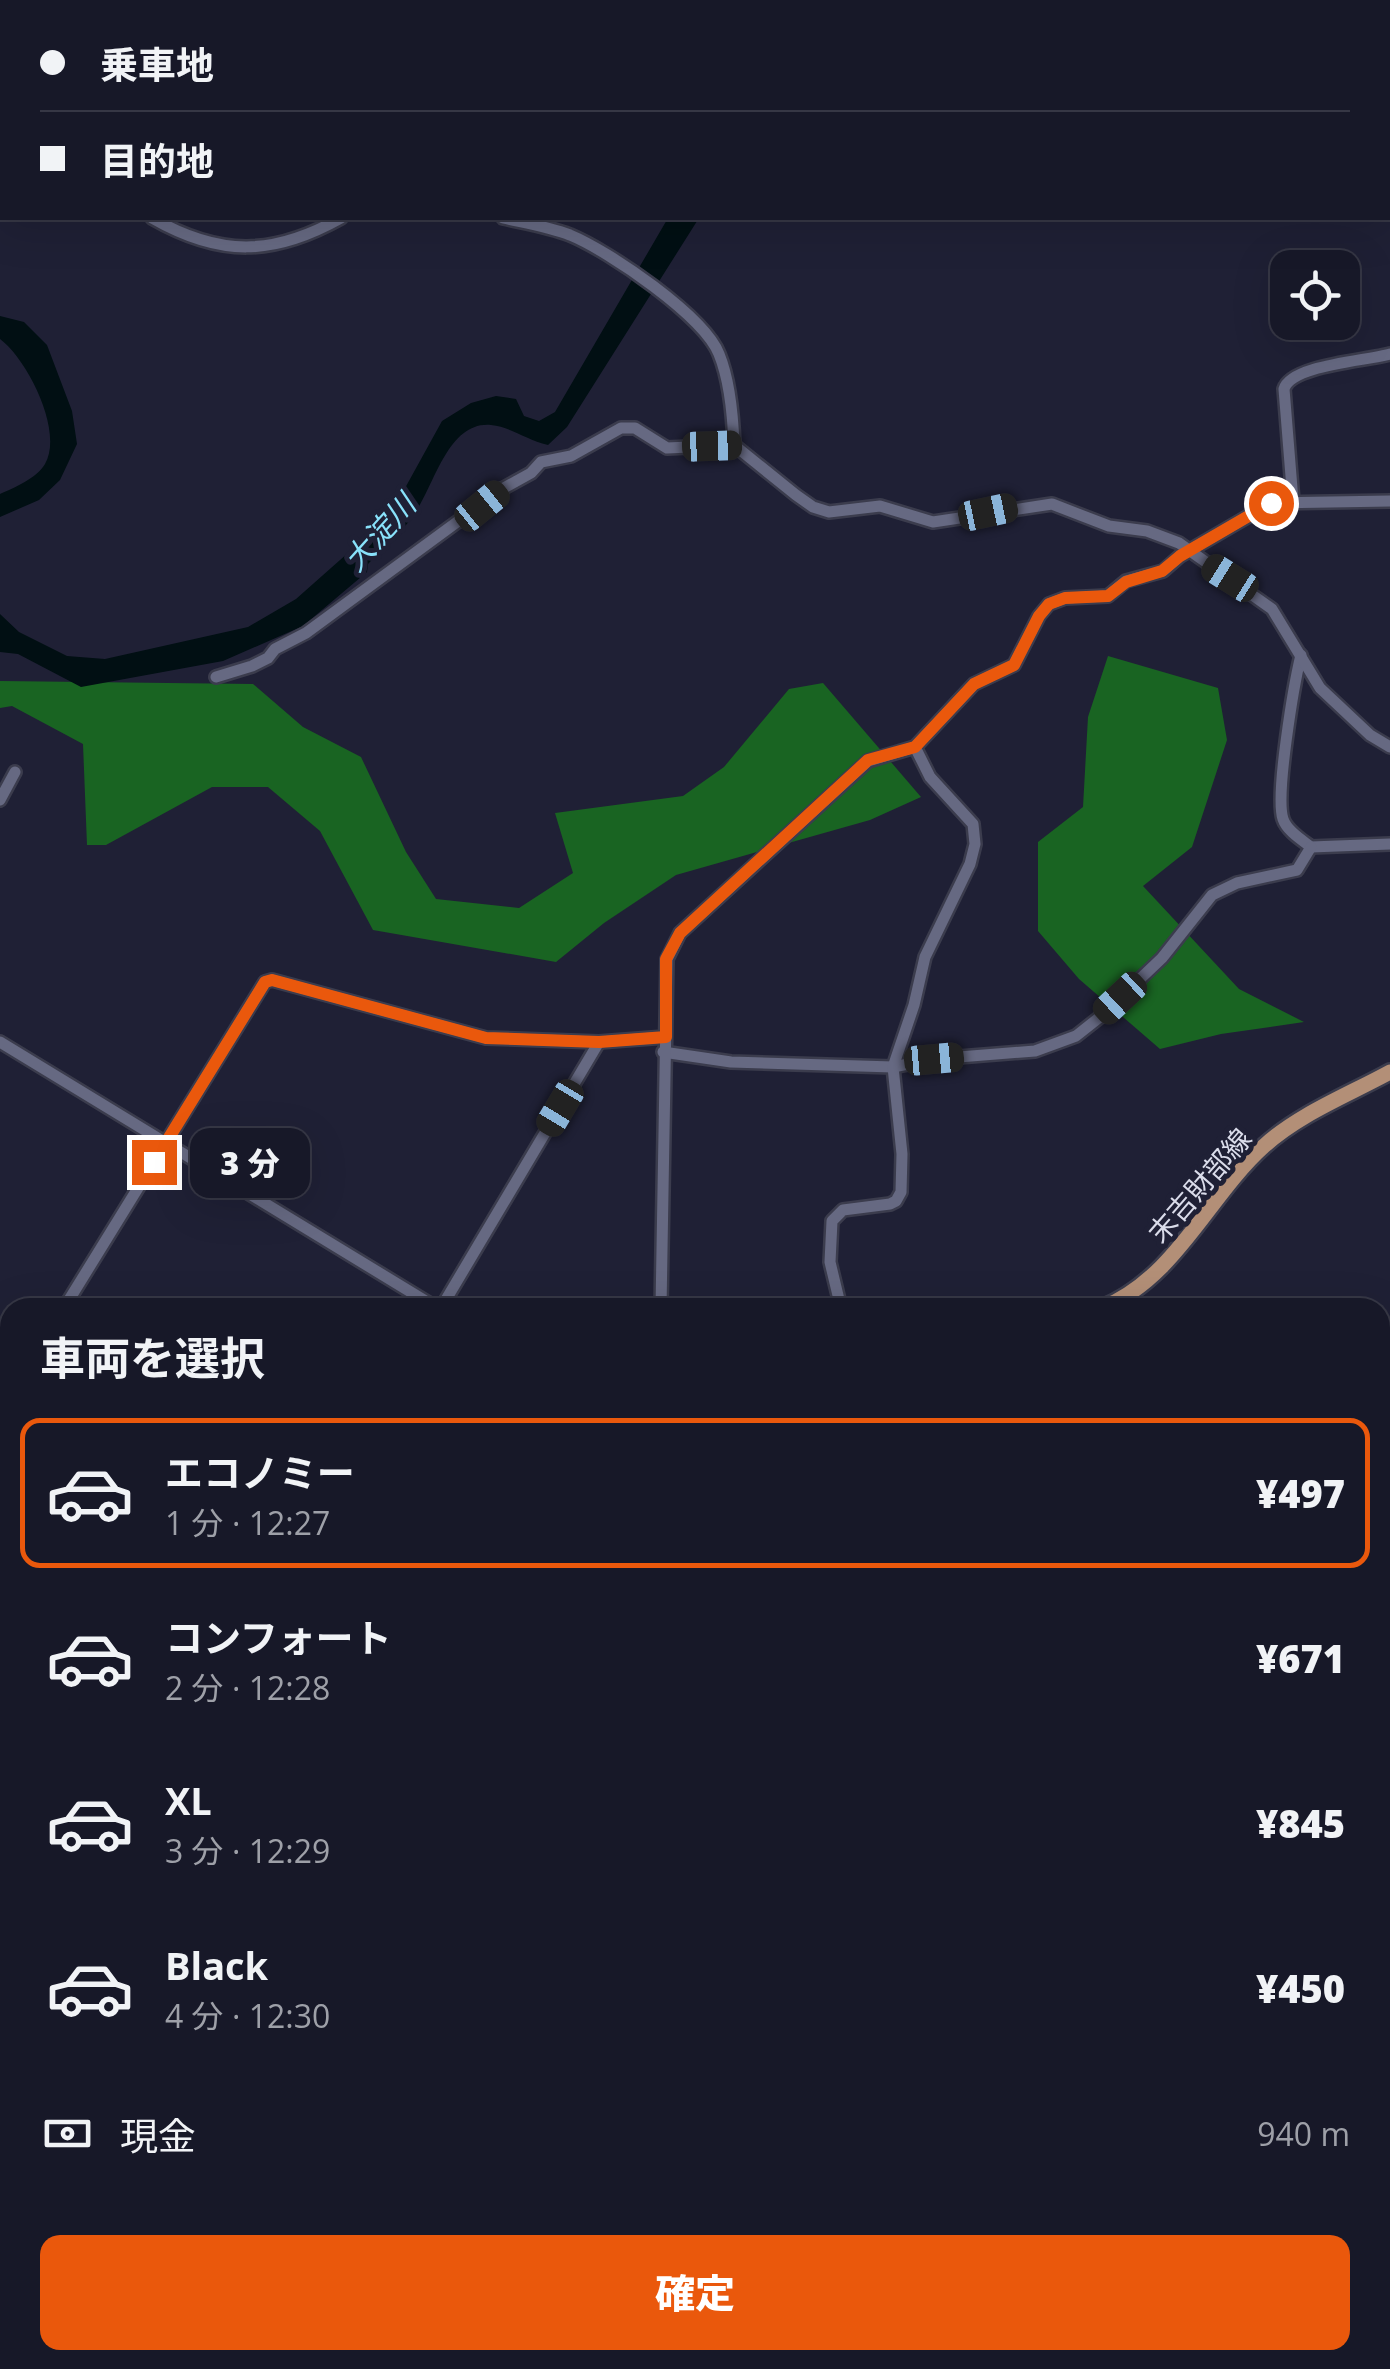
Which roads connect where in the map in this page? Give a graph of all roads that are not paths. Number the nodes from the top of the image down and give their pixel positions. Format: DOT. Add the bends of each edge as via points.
graph roads {
  1 [pos="156,220"];
  2 [pos="337,220"];
  3 [pos="511,220"];
  4 [pos="1390,354"];
  5 [pos="734,446"];
  6 [pos="1390,500"];
  7 [pos="1293,501"];
  8 [pos="1188,552"];
  9 [pos="1301,655"];
  10 [pos="216,678"];
  11 [pos="915,747"];
  12 [pos="1390,747"];
  13 [pos="15,772"];
  14 [pos="0,800"];
  15 [pos="1390,844"];
  16 [pos="1311,847"];
  17 [pos="666,1037"];
  18 [pos="0,1042"];
  19 [pos="599,1042"];
  20 [pos="664,1052"];
  21 [pos="894,1067"];
  22 [pos="1390,1072"];
  23 [pos="165,1143"];
  24 [pos="70,1298"];
  25 [pos="422,1298"];
  26 [pos="445,1298"];
  27 [pos="662,1298"];
  28 [pos="839,1298"];
  29 [pos="1120,1298"];
  1 -- 2 [label="street" via="202,241 252,248 309,236"];
  3 -- 5 [label="street" via="570,235 694,318 719,354"];
  4 -- 7 [label="street" via="1286,381"];
  5 -- 8 [label="street" via="813,507 829,512 880,506 933,522 1052,504 1179,543"];
  5 -- 10 [label="street" via="667,448 635,428 621,428 571,456 541,462 306,633 252,666"];
  6 -- 7 [label="street"];
  7 -- 8 [label="street" via="1259,508"];
  8 -- 9 [label="street" via="1272,609"];
  8 -- 11 [label="street" via="1108,596 1049,604 1014,665 974,684"];
  9 -- 12 [label="street" via="1320,688"];
  9 -- 16 [label="street" via="1281,793 1283,820"];
  11 -- 17 [label="street" via="868,760 680,933 666,959"];
  11 -- 21 [label="street" via="930,776 972,824 975,844 925,957"];
  13 -- 14 [label="street"];
  15 -- 16 [label="street"];
  16 -- 21 [label="street" via="1297,870 1212,895 1162,958 1076,1036 1035,1051"];
  17 -- 19 [label="street"];
  17 -- 20 [label="street"];
  18 -- 23 [label="street"];
  19 -- 23 [label="street" via="486,1038 272,980"];
  19 -- 26 [label="street"];
  20 -- 21 [label="street" via="731,1062"];
  20 -- 27 [label="street"];
  21 -- 28 [label="street" via="901,1192 896,1201 843,1210 832,1221 830,1262"];
  22 -- 29 [label="main road, 末吉財部線" via="1265,1144 1172,1256"];
  23 -- 24 [label="street"];
  23 -- 25 [label="street"];
}
